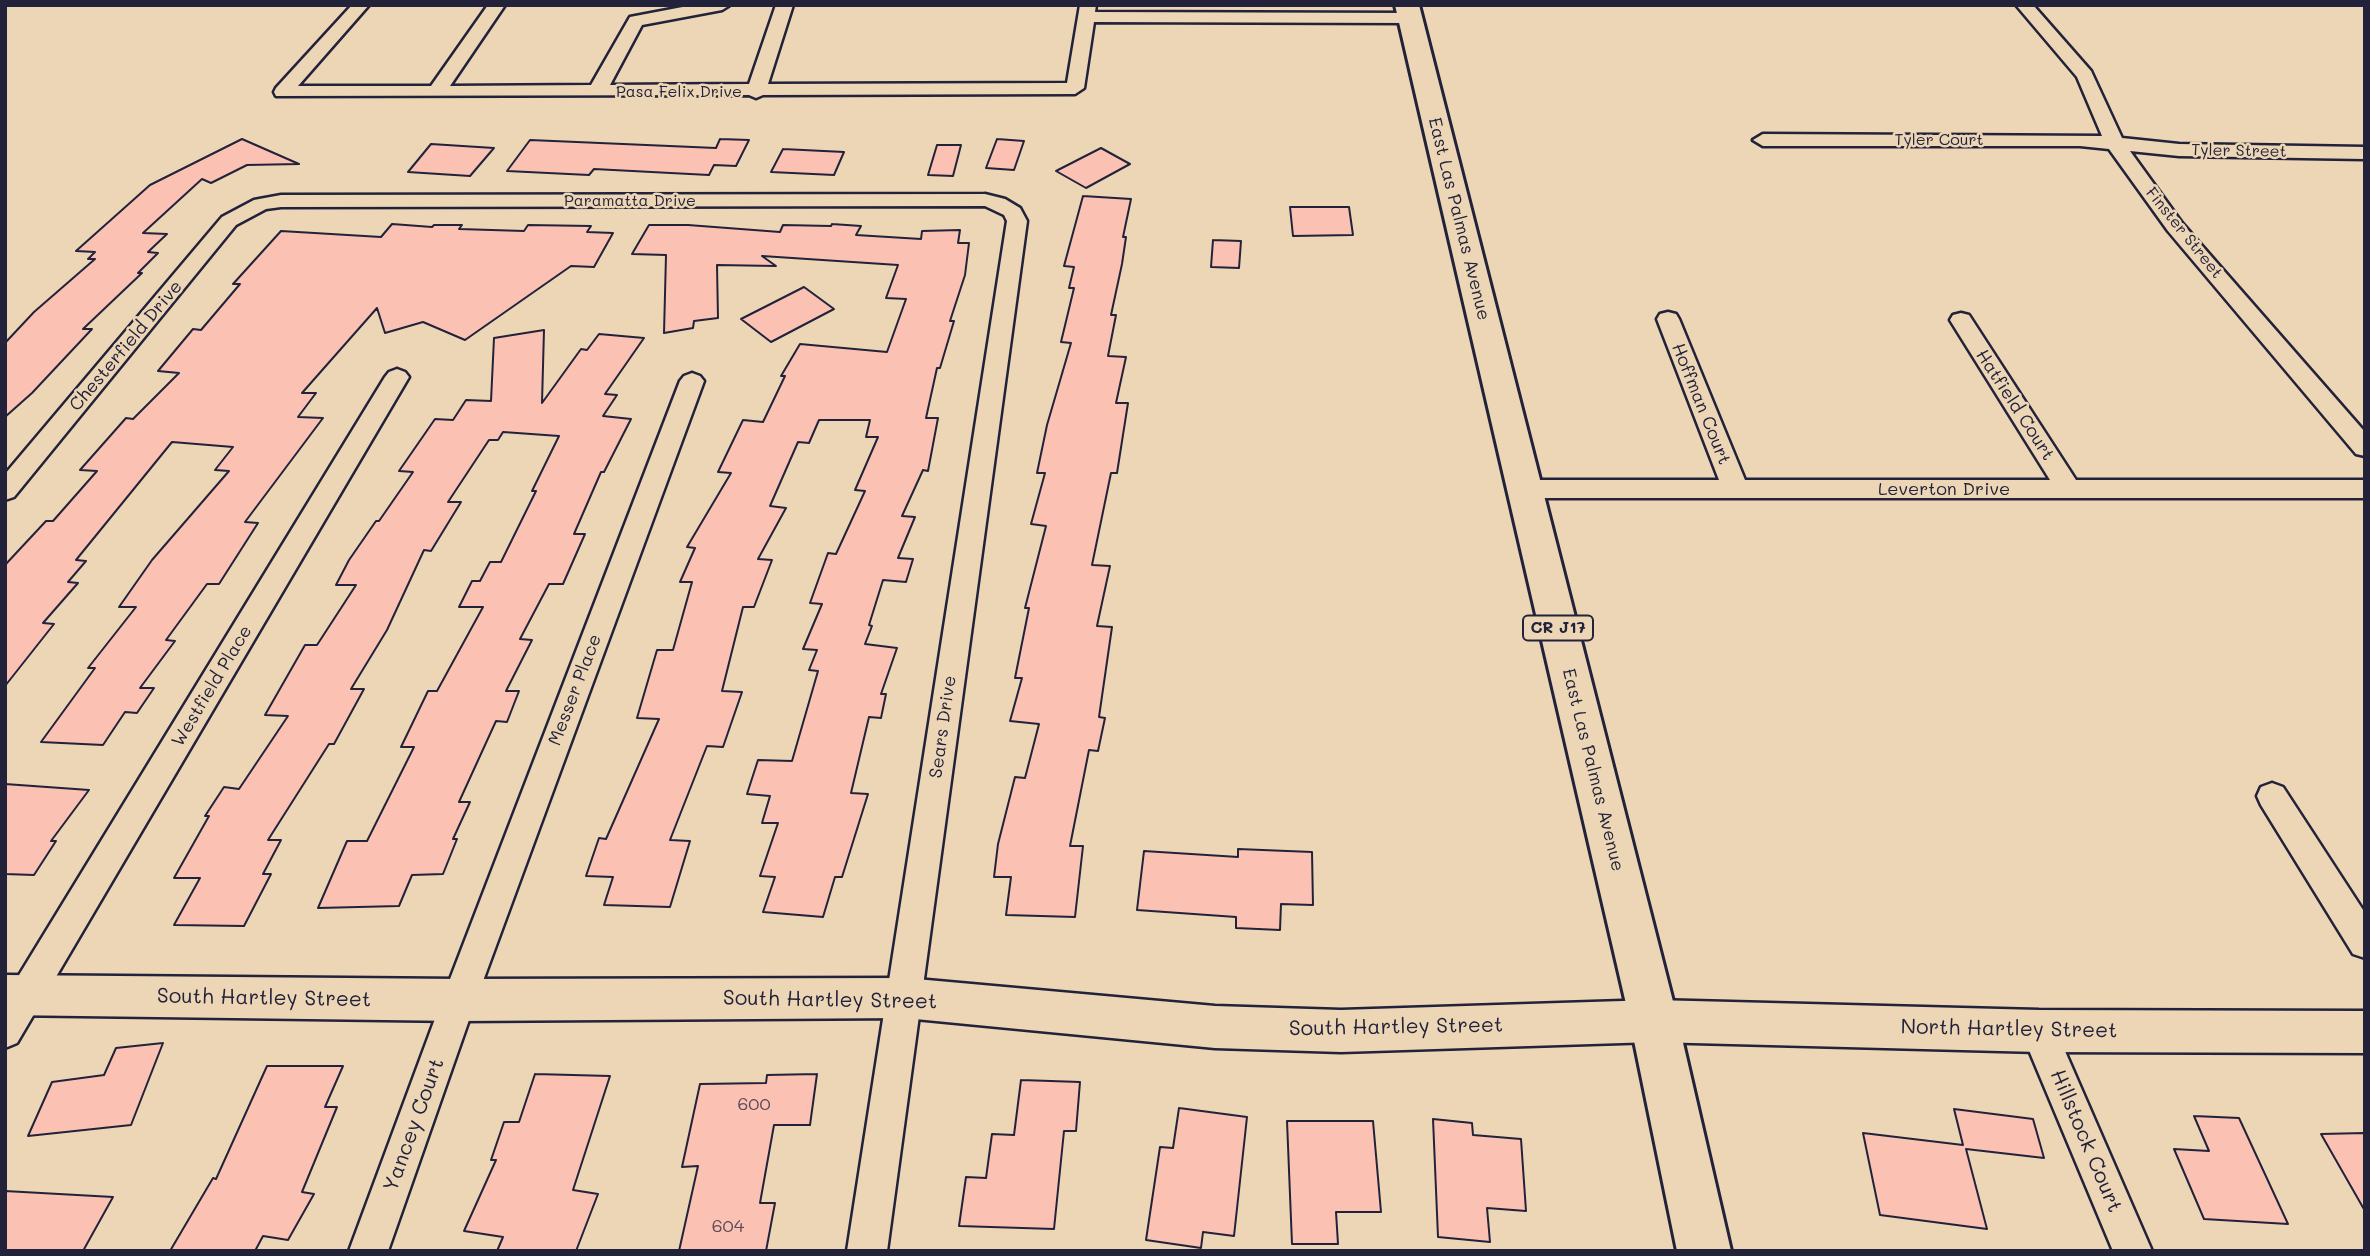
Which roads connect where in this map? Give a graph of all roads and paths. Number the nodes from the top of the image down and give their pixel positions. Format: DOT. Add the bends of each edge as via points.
graph roads {
  1 [pos="361,5"];
  2 [pos="497,5"];
  3 [pos="722,5"];
  4 [pos="785,5"];
  5 [pos="2024,5"];
  6 [pos="1087,11"];
  7 [pos="1178,11"];
  8 [pos="1408,12"];
  9 [pos="437,91"];
  10 [pos="597,91"];
  11 [pos="756,92"];
  12 [pos="1763,140"];
  13 [pos="2115,144"];
  14 [pos="2365,153"];
  15 [pos="251,207"];
  16 [pos="1007,207"];
  17 [pos="1668,318"];
  18 [pos="1961,320"];
  19 [pos="397,377"];
  20 [pos="692,381"];
  21 [pos="2365,448"];
  22 [pos="1735,488"];
  23 [pos="1524,489"];
  24 [pos="2069,489"];
  25 [pos="2365,489"];
  26 [pos="5,491"];
  27 [pos="2272,796"];
  28 [pos="2365,943"];
  29 [pos="905,998"];
  30 [pos="459,1000"];
  31 [pos="12,1007"];
  32 [pos="1654,1021"];
  33 [pos="2039,1031"];
  34 [pos="2365,1032"];
  35 [pos="369,1251"];
  36 [pos="867,1251"];
  37 [pos="1704,1251"];
  38 [pos="2133,1251"];
  1 -- 9 [label="street, Pasa Felix Drive" via="283,92"];
  2 -- 9 [label="street"];
  3 -- 10 [label="street" via="636,21"];
  4 -- 11 [label="street"];
  5 -- 13 [label="street, Finster Street" via="2085,75"];
  6 -- 7 [label="street"];
  6 -- 11 [label="street, Pasa Felix Drive" via="1075,88"];
  7 -- 8 [label="street"];
  8 -- 23 [label="main road, East Las Palmas Avenue / CR J17"];
  9 -- 10 [label="street, Pasa Felix Drive"];
  10 -- 11 [label="street, Pasa Felix Drive"];
  12 -- 13 [label="street, Tyler Court" via="2080,140"];
  13 -- 14 [label="street, Tyler Street" via="2179,150"];
  13 -- 21 [label="street, Finster Street" via="2175,227"];
  15 -- 16 [label="street, Paramatta Drive" via="281,201 985,200"];
  15 -- 26 [label="street, Chesterfield Drive" via="229,220"];
  16 -- 29 [label="street, Sears Drive" via="1017,221"];
  17 -- 22 [label="street, Hoffman Court"];
  18 -- 24 [label="street, Hatfield Court"];
  19 -- 31 [label="street, Westfield Place"];
  20 -- 30 [label="street, Messer Place"];
  22 -- 23 [label="street, Leverton Drive"];
  22 -- 24 [label="street, Leverton Drive"];
  23 -- 32 [label="main road, East Las Palmas Avenue / CR J17"];
  24 -- 25 [label="street, Leverton Drive"];
  27 -- 28 [label="street"];
  29 -- 30 [label="street, South Hartley Street"];
  29 -- 32 [label="street, South Hartley Street" via="1215,1027 1326,1031"];
  29 -- 36 [label="street, Sears Drive"];
  30 -- 31 [label="street, South Hartley Street"];
  30 -- 35 [label="street, Yancey Court"];
  32 -- 33 [label="street, North Hartley Street"];
  32 -- 37 [label="main road, East Las Palmas Avenue / CR J17"];
  33 -- 34 [label="street, North Hartley Street"];
  33 -- 38 [label="street, Hillstock Court"];
}
